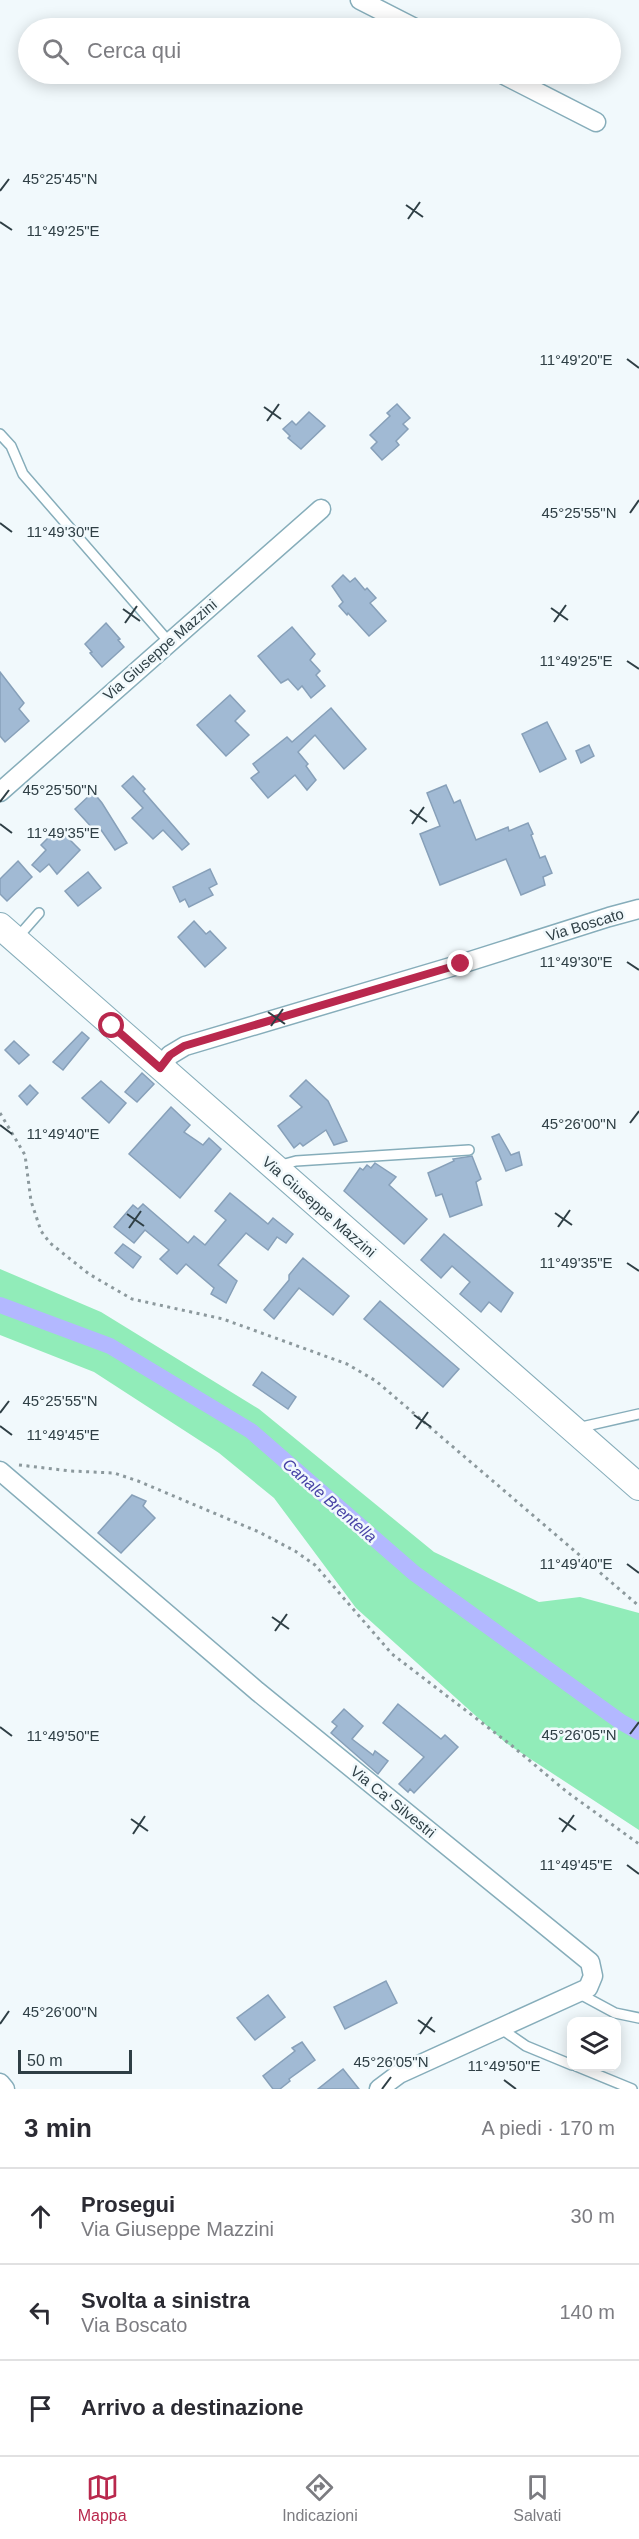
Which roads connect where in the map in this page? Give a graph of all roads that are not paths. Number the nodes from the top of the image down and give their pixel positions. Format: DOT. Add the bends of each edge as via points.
graph roads {
  1 [pos="360,0"];
  2 [pos="395,18"];
  3 [pos="522,84"];
  4 [pos="596,122"];
  5 [pos="0,434"];
  6 [pos="321,509"];
  7 [pos="169,642"];
  8 [pos="0,792"];
  9 [pos="639,909"];
  10 [pos="39,913"];
  11 [pos="8,933"];
  12 [pos="160,1068"];
  13 [pos="469,1150"];
  14 [pos="278,1172"];
  15 [pos="639,1414"];
  16 [pos="579,1434"];
  17 [pos="6,1467"];
  18 [pos="639,1487"];
  19 [pos="578,1993"];
  20 [pos="639,2018"];
  21 [pos="500,2028"];
  22 [pos="567,2063"];
  23 [pos="586,2071"];
  24 [pos="0,2083"];
  25 [pos="5,2089"];
  26 [pos="378,2089"];
  27 [pos="632,2089"];
  1 -- 2 [label="street"];
  3 -- 4 [label="street"];
  5 -- 7 [label="lane" via="11,446 23,474"];
  6 -- 7 [label="street, Via Giuseppe Mazzini"];
  7 -- 8 [label="street, Via Giuseppe Mazzini"];
  9 -- 12 [label="street, Via Boscato" via="184,1046"];
  10 -- 11 [label="lane"];
  11 -- 12 [label="main road, Via Giuseppe Mazzini"];
  12 -- 14 [label="main road, Via Giuseppe Mazzini"];
  13 -- 14 [label="lane" via="296,1161 285,1164"];
  14 -- 16 [label="main road, Via Giuseppe Mazzini"];
  15 -- 16 [label="lane" via="586,1426"];
  16 -- 18 [label="main road, Via Giuseppe Mazzini"];
  17 -- 19 [label="street, Via Ca' Silvestri" via="257,1691 590,1962 593,1976 588,1988"];
  19 -- 20 [label="lane" via="615,2013"];
  19 -- 21 [label="street"];
  21 -- 22 [label="lane" via="526,2046"];
  21 -- 26 [label="street" via="399,2074"];
  23 -- 27 [label="lane"];
  24 -- 25 [label="street"];
}
